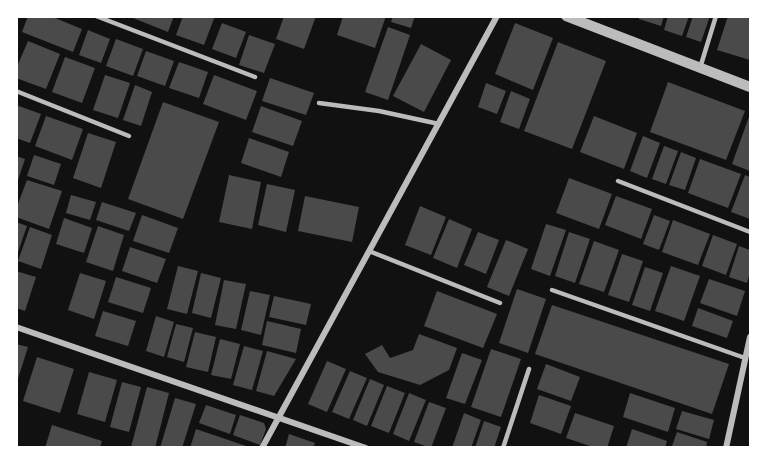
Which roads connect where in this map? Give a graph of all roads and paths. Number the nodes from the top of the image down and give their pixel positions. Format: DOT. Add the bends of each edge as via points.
graph roads {
  1 [pos="96,16"];
  2 [pos="497,16"];
  3 [pos="566,16"];
  4 [pos="716,16"];
  5 [pos="700,68"];
  6 [pos="255,77"];
  7 [pos="750,87"];
  8 [pos="16,91"];
  9 [pos="319,103"];
  10 [pos="439,124"];
  11 [pos="129,135"];
  12 [pos="618,181"];
  13 [pos="750,232"];
  14 [pos="369,252"];
  15 [pos="552,290"];
  16 [pos="500,303"];
  17 [pos="16,327"];
  18 [pos="750,337"];
  19 [pos="745,358"];
  20 [pos="529,369"];
  21 [pos="278,418"];
  22 [pos="262,447"];
  23 [pos="366,447"];
  24 [pos="503,447"];
  25 [pos="726,447"];
  1 -- 6 [label="lane"];
  2 -- 10 [label="street"];
  3 -- 5 [label="street"];
  4 -- 5 [label="lane"];
  5 -- 7 [label="street"];
  8 -- 11 [label="lane"];
  9 -- 10 [label="lane"];
  10 -- 14 [label="street"];
  12 -- 13 [label="lane"];
  14 -- 16 [label="lane"];
  14 -- 21 [label="street"];
  15 -- 19 [label="lane"];
  17 -- 21 [label="street"];
  18 -- 19 [label="street"];
  19 -- 25 [label="street"];
  20 -- 24 [label="lane"];
  21 -- 22 [label="street"];
  21 -- 23 [label="street"];
}
